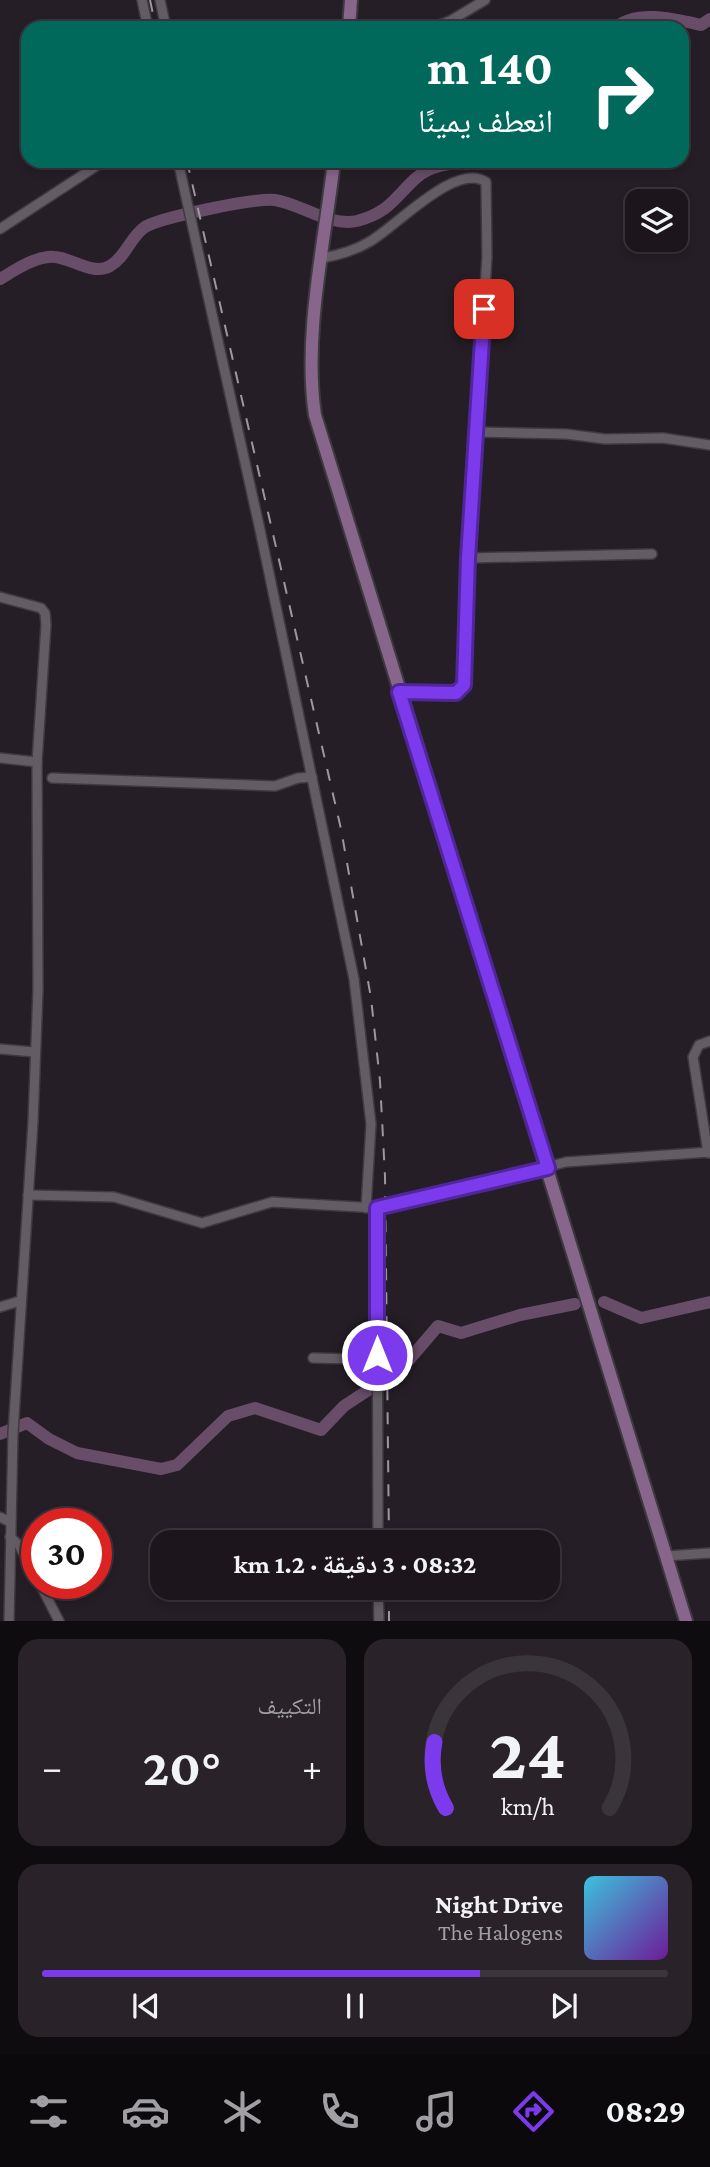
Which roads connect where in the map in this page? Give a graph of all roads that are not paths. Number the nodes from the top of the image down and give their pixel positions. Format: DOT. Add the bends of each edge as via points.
graph roads {
  1 [pos="142,0"];
  2 [pos="160,0"];
  3 [pos="351,0"];
  4 [pos="485,0"];
  5 [pos="146,21"];
  6 [pos="164,21"];
  7 [pos="350,21"];
  8 [pos="450,21"];
  9 [pos="93,168"];
  10 [pos="180,168"];
  11 [pos="333,168"];
  12 [pos="0,229"];
  13 [pos="322,258"];
  14 [pos="476,432"];
  15 [pos="710,445"];
  16 [pos="652,554"];
  17 [pos="468,558"];
  18 [pos="0,597"];
  19 [pos="399,692"];
  20 [pos="0,758"];
  21 [pos="37,762"];
  22 [pos="312,777"];
  23 [pos="52,778"];
  24 [pos="710,1041"];
  25 [pos="0,1049"];
  26 [pos="34,1052"];
  27 [pos="709,1153"];
  28 [pos="548,1168"];
  29 [pos="29,1195"];
  30 [pos="372,1208"];
  31 [pos="20,1301"];
  32 [pos="0,1307"];
  33 [pos="377,1355"];
  34 [pos="313,1357"];
  35 [pos="0,1517"];
  36 [pos="10,1522"];
  37 [pos="378,1530"];
  38 [pos="10,1537"];
  39 [pos="21,1549"];
  40 [pos="710,1552"];
  41 [pos="666,1556"];
  42 [pos="48,1599"];
  43 [pos="378,1600"];
  44 [pos="9,1621"];
  45 [pos="59,1621"];
  46 [pos="379,1621"];
  47 [pos="686,1621"];
  1 -- 5 [label="street"];
  2 -- 6 [label="street"];
  3 -- 7 [label="main road"];
  4 -- 8 [label="street"];
  9 -- 12 [label="street"];
  10 -- 22 [label="street"];
  11 -- 13 [label="main road"];
  13 -- 14 [label="street" via="372,241 452,181 486,181 487,257"];
  13 -- 19 [label="main road" via="312,350 315,415"];
  14 -- 15 [label="street" via="663,438"];
  14 -- 17 [label="street"];
  16 -- 17 [label="street"];
  17 -- 19 [label="street" via="464,685 456,693"];
  18 -- 21 [label="street" via="35,605 45,613"];
  19 -- 28 [label="main road"];
  20 -- 21 [label="street"];
  21 -- 26 [label="street" via="40,926"];
  22 -- 23 [label="street" via="275,786"];
  22 -- 30 [label="street" via="356,992 370,1124"];
  24 -- 27 [label="street" via="699,1045 693,1057"];
  25 -- 26 [label="street"];
  26 -- 29 [label="street"];
  27 -- 28 [label="street" via="607,1157"];
  28 -- 30 [label="street"];
  28 -- 41 [label="main road"];
  29 -- 30 [label="street" via="114,1197 202,1223 272,1202"];
  29 -- 31 [label="street"];
  30 -- 33 [label="street"];
  31 -- 32 [label="street"];
  31 -- 36 [label="street"];
  33 -- 34 [label="street"];
  33 -- 37 [label="street"];
  35 -- 36 [label="street"];
  36 -- 38 [label="street"];
  38 -- 39 [label="street"];
  38 -- 44 [label="street"];
  40 -- 41 [label="street"];
  41 -- 47 [label="main road"];
  42 -- 45 [label="street"];
  43 -- 46 [label="street"];
}
